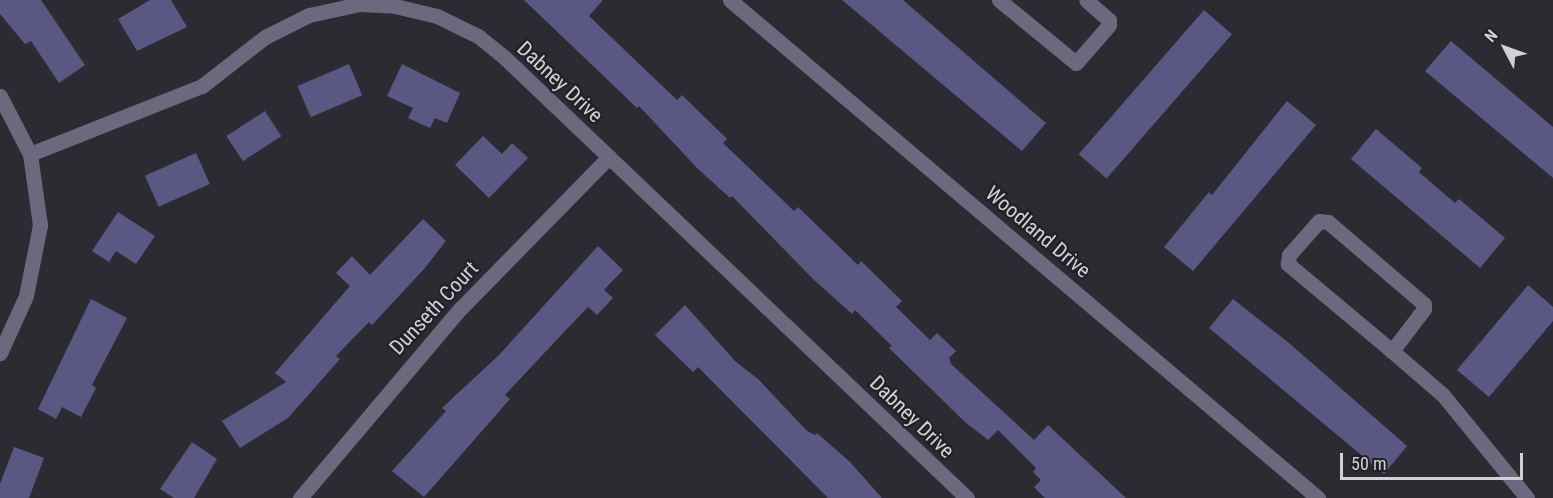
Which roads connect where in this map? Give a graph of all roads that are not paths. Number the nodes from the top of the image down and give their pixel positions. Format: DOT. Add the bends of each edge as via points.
graph roads {
  1 [pos="730,0"];
  2 [pos="999,0"];
  3 [pos="1086,0"];
  4 [pos="326,5"];
  5 [pos="0,96"];
  6 [pos="30,154"];
  7 [pos="609,157"];
  8 [pos="1392,351"];
  9 [pos="0,353"];
  10 [pos="300,498"];
  11 [pos="967,498"];
  12 [pos="1318,498"];
  13 [pos="1527,498"];
  1 -- 12 [label="street, Woodland Drive"];
  2 -- 3 [label="street" via="1076,63 1109,25 1109,20"];
  4 -- 6 [label="street, Dabney Drive" via="265,37 202,86"];
  4 -- 7 [label="street, Dabney Drive" via="394,6 459,25 505,58"];
  5 -- 6 [label="street"];
  6 -- 9 [label="street" via="38,189 39,243 26,296"];
  7 -- 10 [label="street, Dunseth Court" via="460,309"];
  7 -- 11 [label="street, Dabney Drive"];
  8 -- 8 [label="street" via="1424,309 1424,303 1328,222 1319,221 1289,255 1288,264"];
  8 -- 13 [label="street" via="1443,395"];
}
